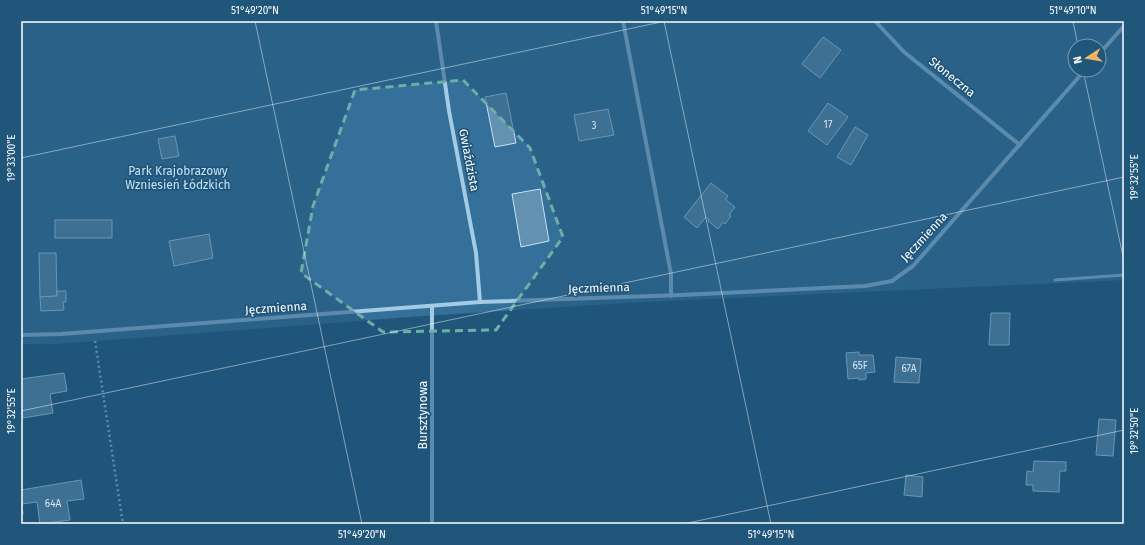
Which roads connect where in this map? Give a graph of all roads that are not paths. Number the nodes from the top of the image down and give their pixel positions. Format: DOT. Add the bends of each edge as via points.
graph roads {
  1 [pos="436,21"];
  2 [pos="623,21"];
  3 [pos="875,21"];
  4 [pos="1124,26"];
  5 [pos="1107,45"];
  6 [pos="1078,78"];
  7 [pos="1020,145"];
  8 [pos="1124,275"];
  9 [pos="1055,280"];
  10 [pos="671,296"];
  11 [pos="480,302"];
  12 [pos="432,306"];
  13 [pos="21,335"];
  14 [pos="432,524"];
  1 -- 11 [label="street, Gwiaździsta" via="449,111 476,253"];
  2 -- 10 [label="street" via="671,274"];
  3 -- 7 [label="street, Słoneczna" via="904,52"];
  4 -- 5 [label="street"];
  6 -- 7 [label="street, Jęczmienna"];
  7 -- 10 [label="street, Jęczmienna" via="913,266 892,281 865,286"];
  8 -- 9 [label="lane"];
  10 -- 11 [label="street, Jęczmienna"];
  11 -- 12 [label="street, Jęczmienna"];
  12 -- 13 [label="street, Jęczmienna" via="94,332"];
  12 -- 14 [label="street, Bursztynowa"];
}
